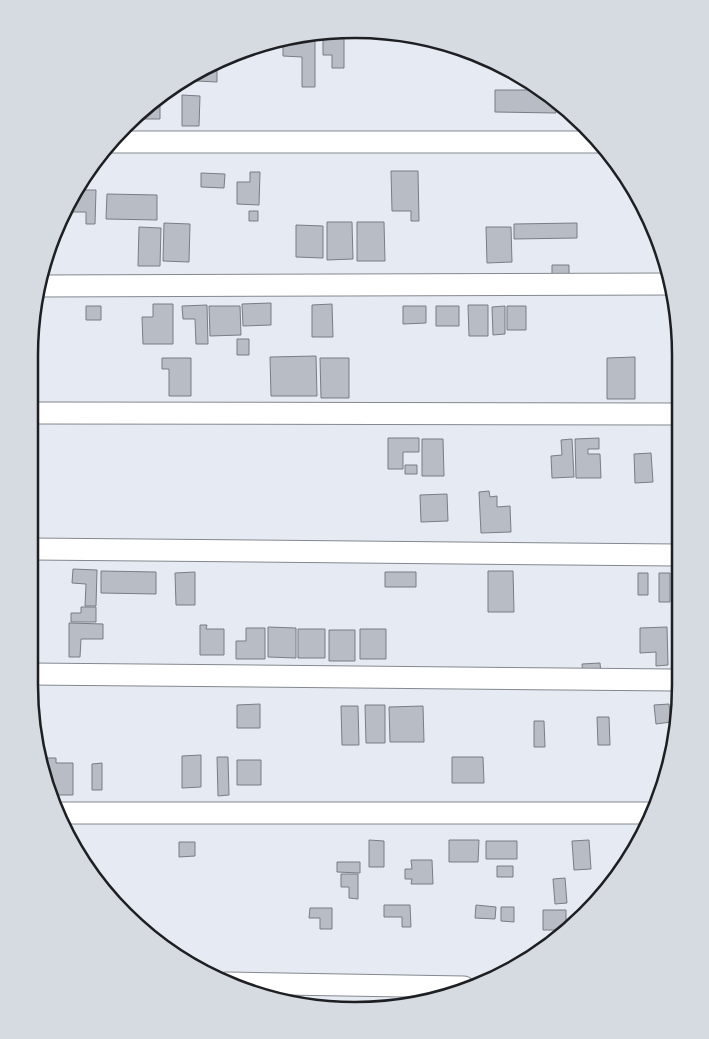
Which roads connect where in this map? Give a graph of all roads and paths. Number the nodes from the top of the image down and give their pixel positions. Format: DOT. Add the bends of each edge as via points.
graph roads {
  1 [pos="119,142"];
  2 [pos="590,142"];
  3 [pos="663,284"];
  4 [pos="45,286"];
  5 [pos="38,413"];
  6 [pos="672,414"];
  7 [pos="38,549"];
  8 [pos="672,555"];
  9 [pos="38,674"];
  10 [pos="672,680"];
  11 [pos="65,813"];
  12 [pos="644,813"];
  13 [pos="249,983"];
  14 [pos="450,987"];
  1 -- 2 [label="street"];
  3 -- 4 [label="street"];
  5 -- 6 [label="street"];
  7 -- 8 [label="street"];
  9 -- 10 [label="street"];
  11 -- 12 [label="street"];
  13 -- 14 [label="street"];
}
